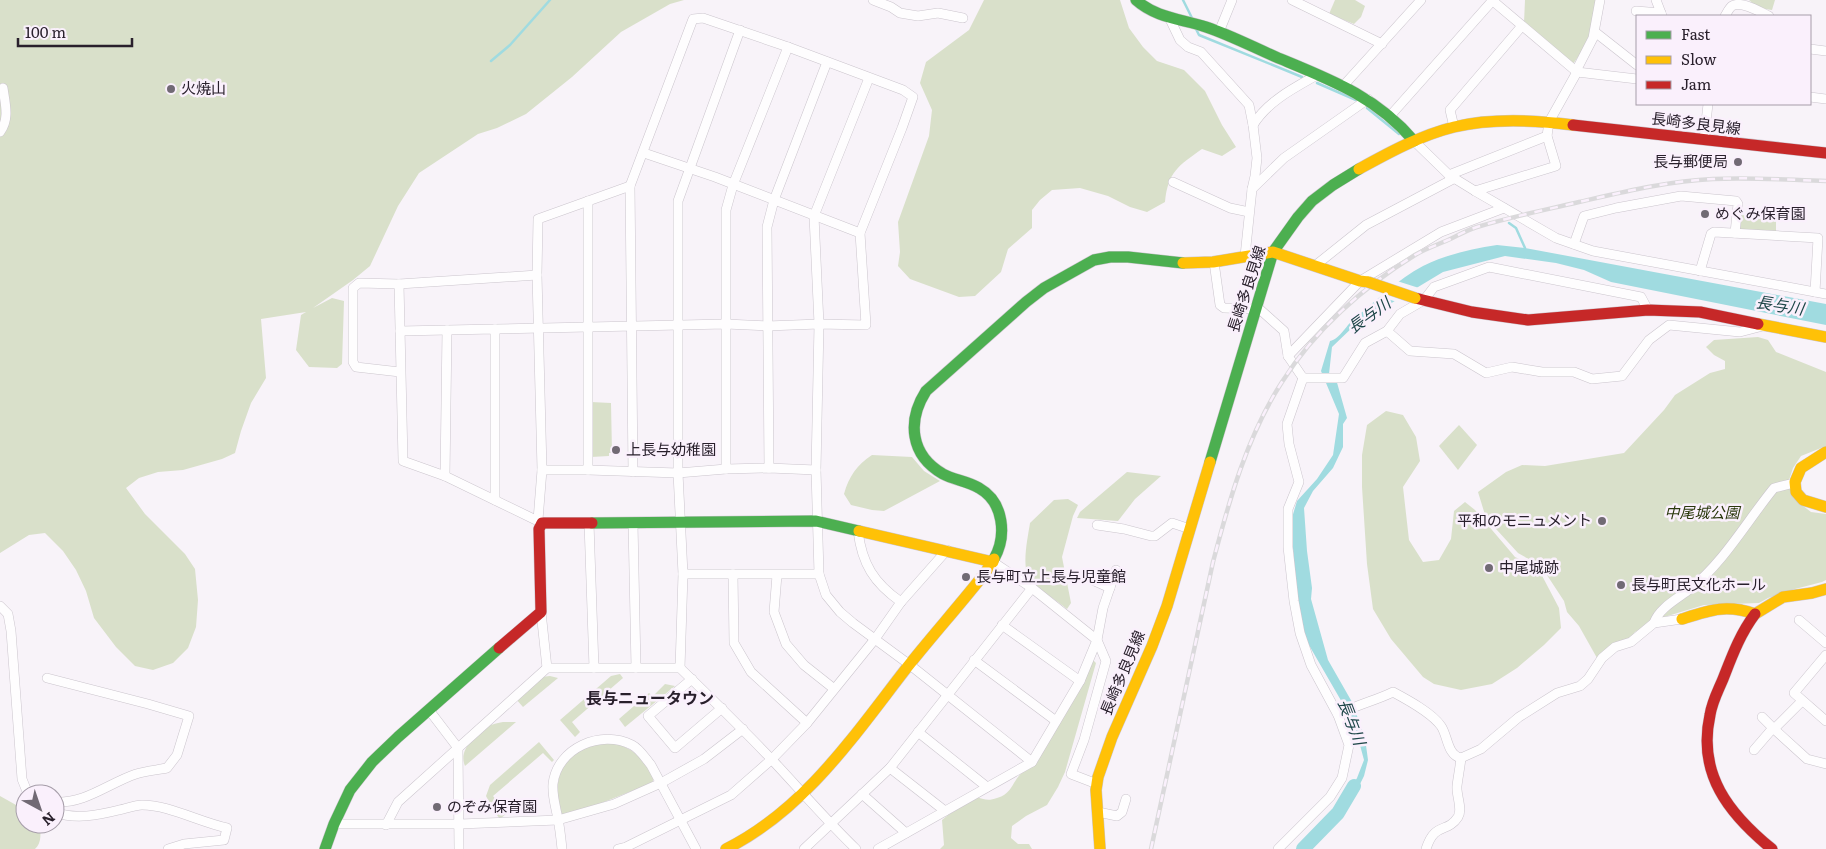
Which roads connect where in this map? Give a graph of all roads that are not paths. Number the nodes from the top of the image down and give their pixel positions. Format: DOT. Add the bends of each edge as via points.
graph roads {
  1 [pos="873,0"];
  2 [pos="1136,0"];
  3 [pos="1232,0"];
  4 [pos="1292,0"];
  5 [pos="1600,0"];
  6 [pos="1656,0"];
  7 [pos="1418,1"];
  8 [pos="1492,1"];
  9 [pos="1636,11"];
  10 [pos="1661,15"];
  11 [pos="1726,15"];
  12 [pos="1767,15"];
  13 [pos="1169,17"];
  14 [pos="963,18"];
  15 [pos="1521,26"];
  16 [pos="740,30"];
  17 [pos="1219,32"];
  18 [pos="1594,32"];
  19 [pos="1382,44"];
  20 [pos="788,47"];
  21 [pos="1811,49"];
  22 [pos="1826,51"];
  23 [pos="827,62"];
  24 [pos="1636,64"];
  25 [pos="1576,72"];
  26 [pos="1317,75"];
  27 [pos="1636,77"];
  28 [pos="869,78"];
  29 [pos="1344,85"];
  30 [pos="4,88"];
  31 [pos="1811,97"];
  32 [pos="1368,99"];
  33 [pos="1826,99"];
  34 [pos="1708,105"];
  35 [pos="1390,116"];
  36 [pos="1549,122"];
  37 [pos="1253,125"];
  38 [pos="1454,128"];
  39 [pos="0,132"];
  40 [pos="1547,136"];
  41 [pos="1704,140"];
  42 [pos="1414,142"];
  43 [pos="644,152"];
  44 [pos="1826,153"];
  45 [pos="690,168"];
  46 [pos="1452,176"];
  47 [pos="1173,182"];
  48 [pos="733,185"];
  49 [pos="630,186"];
  50 [pos="1252,189"];
  51 [pos="1475,191"];
  52 [pos="774,200"];
  53 [pos="588,201"];
  54 [pos="1504,208"];
  55 [pos="1249,212"];
  56 [pos="814,216"];
  57 [pos="860,233"];
  58 [pos="1735,233"];
  59 [pos="1574,244"];
  60 [pos="1273,252"];
  61 [pos="1245,256"];
  62 [pos="1214,262"];
  63 [pos="1316,265"];
  64 [pos="1700,271"];
  65 [pos="537,275"];
  66 [pos="1364,282"];
  67 [pos="399,284"];
  68 [pos="1815,292"];
  69 [pos="1826,294"];
  70 [pos="1420,299"];
  71 [pos="1256,307"];
  72 [pos="1648,310"];
  73 [pos="726,324"];
  74 [pos="819,324"];
  75 [pos="678,326"];
  76 [pos="767,326"];
  77 [pos="1765,326"];
  78 [pos="632,327"];
  79 [pos="589,328"];
  80 [pos="496,329"];
  81 [pos="539,329"];
  82 [pos="447,330"];
  83 [pos="400,331"];
  84 [pos="1387,331"];
  85 [pos="1826,338"];
  86 [pos="1288,356"];
  87 [pos="400,372"];
  88 [pos="1303,378"];
  89 [pos="1826,452"];
  90 [pos="769,468"];
  91 [pos="726,469"];
  92 [pos="542,470"];
  93 [pos="588,470"];
  94 [pos="816,470"];
  95 [pos="633,472"];
  96 [pos="678,473"];
  97 [pos="444,476"];
  98 [pos="1794,483"];
  99 [pos="495,500"];
  100 [pos="1826,507"];
  101 [pos="816,521"];
  102 [pos="540,522"];
  103 [pos="680,522"];
  104 [pos="589,523"];
  105 [pos="633,523"];
  106 [pos="1097,525"];
  107 [pos="1190,529"];
  108 [pos="858,531"];
  109 [pos="947,550"];
  110 [pos="993,562"];
  111 [pos="1116,570"];
  112 [pos="683,574"];
  113 [pos="733,574"];
  114 [pos="819,574"];
  115 [pos="777,575"];
  116 [pos="1092,580"];
  117 [pos="1032,588"];
  118 [pos="1110,588"];
  119 [pos="1826,589"];
  120 [pos="901,602"];
  121 [pos="0,606"];
  122 [pos="541,612"];
  123 [pos="1755,614"];
  124 [pos="1682,619"];
  125 [pos="1799,620"];
  126 [pos="1654,623"];
  127 [pos="1002,625"];
  128 [pos="875,639"];
  129 [pos="1097,640"];
  130 [pos="1826,643"];
  131 [pos="1826,655"];
  132 [pos="974,660"];
  133 [pos="910,665"];
  134 [pos="547,668"];
  135 [pos="594,668"];
  136 [pos="636,668"];
  137 [pos="680,668"];
  138 [pos="47,678"];
  139 [pos="692,679"];
  140 [pos="1080,681"];
  141 [pos="833,688"];
  142 [pos="947,695"];
  143 [pos="1802,701"];
  144 [pos="722,708"];
  145 [pos="429,710"];
  146 [pos="1339,714"];
  147 [pos="1762,717"];
  148 [pos="1056,721"];
  149 [pos="1826,721"];
  150 [pos="807,723"];
  151 [pos="743,729"];
  152 [pos="1773,729"];
  153 [pos="918,732"];
  154 [pos="458,748"];
  155 [pos="1754,750"];
  156 [pos="1461,758"];
  157 [pos="772,760"];
  158 [pos="1032,762"];
  159 [pos="1826,764"];
  160 [pos="890,768"];
  161 [pos="661,783"];
  162 [pos="24,784"];
  163 [pos="1097,784"];
  164 [pos="987,787"];
  165 [pos="803,793"];
  166 [pos="862,794"];
  167 [pos="1126,799"];
  168 [pos="65,802"];
  169 [pos="945,811"];
  170 [pos="1098,812"];
  171 [pos="65,814"];
  172 [pos="558,820"];
  173 [pos="682,820"];
  174 [pos="334,824"];
  175 [pos="460,824"];
  176 [pos="830,824"];
  177 [pos="386,825"];
  178 [pos="906,833"];
  179 [pos="168,849"];
  180 [pos="325,849"];
  181 [pos="459,849"];
  182 [pos="562,849"];
  183 [pos="618,849"];
  184 [pos="696,849"];
  185 [pos="726,849"];
  186 [pos="804,849"];
  187 [pos="856,849"];
  188 [pos="878,849"];
  189 [pos="1100,849"];
  190 [pos="1278,849"];
  191 [pos="1426,849"];
  192 [pos="1772,849"];
  1 -- 14 [label="street" via="900,13 918,16 938,13"];
  2 -- 13 [label="street" via="1148,10"];
  3 -- 17 [label="street"];
  4 -- 19 [label="street"];
  5 -- 18 [label="street"];
  6 -- 10 [label="street"];
  7 -- 19 [label="street"];
  8 -- 15 [label="street"];
  8 -- 35 [label="street"];
  9 -- 10 [label="street"];
  11 -- 12 [label="street" via="1737,2"];
  13 -- 17 [label="street"];
  13 -- 37 [label="street" via="1180,40 1201,52 1249,105"];
  15 -- 25 [label="street"];
  15 -- 38 [label="street" via="1450,110"];
  16 -- 20 [label="street"];
  16 -- 43 [label="street" via="702,18 693,19"];
  16 -- 45 [label="street"];
  17 -- 26 [label="street"];
  18 -- 24 [label="street"];
  18 -- 25 [label="street"];
  19 -- 29 [label="street"];
  20 -- 23 [label="street"];
  20 -- 48 [label="street"];
  21 -- 22 [label="street"];
  23 -- 28 [label="street"];
  23 -- 52 [label="street"];
  25 -- 27 [label="street"];
  25 -- 36 [label="street"];
  26 -- 29 [label="street"];
  26 -- 37 [label="street" via="1273,102"];
  28 -- 56 [label="street"];
  28 -- 57 [label="street" via="913,97"];
  29 -- 32 [label="street"];
  30 -- 39 [label="street" via="6,118"];
  31 -- 33 [label="street"];
  32 -- 35 [label="street"];
  32 -- 50 [label="street" via="1284,158"];
  34 -- 41 [label="street"];
  35 -- 42 [label="street"];
  36 -- 38 [label="street, 長崎多良見線" via="1492,122"];
  36 -- 40 [label="street"];
  36 -- 41 [label="street, 長崎多良見線"];
  37 -- 50 [label="street" via="1257,158"];
  38 -- 42 [label="street, 長崎多良見線"];
  40 -- 46 [label="street"];
  40 -- 51 [label="street" via="1556,166"];
  41 -- 44 [label="street, 長崎多良見線"];
  42 -- 46 [label="street"];
  42 -- 60 [label="street, 長崎多良見線" via="1360,168 1312,201"];
  43 -- 45 [label="street"];
  43 -- 49 [label="street"];
  45 -- 48 [label="street"];
  45 -- 75 [label="street" via="678,201"];
  46 -- 51 [label="street"];
  46 -- 63 [label="street" via="1366,225"];
  47 -- 55 [label="street" via="1230,208"];
  48 -- 52 [label="street"];
  48 -- 73 [label="street" via="726,210"];
  49 -- 53 [label="street"];
  49 -- 78 [label="street"];
  50 -- 55 [label="street"];
  51 -- 54 [label="street"];
  52 -- 56 [label="street"];
  52 -- 76 [label="street" via="767,227"];
  53 -- 65 [label="street" via="538,219"];
  53 -- 79 [label="street"];
  54 -- 59 [label="street" via="1556,238"];
  54 -- 66 [label="street" via="1442,232"];
  55 -- 61 [label="street"];
  56 -- 57 [label="street"];
  56 -- 74 [label="street"];
  57 -- 74 [label="street" via="866,325"];
  58 -- 59 [label="street" via="1736,201 1681,196 1584,216"];
  58 -- 64 [label="street" via="1711,234"];
  58 -- 68 [label="street" via="1818,238"];
  59 -- 64 [label="street" via="1593,251"];
  60 -- 61 [label="street"];
  60 -- 63 [label="street"];
  60 -- 71 [label="street, 長崎多良見線"];
  61 -- 62 [label="street"];
  62 -- 71 [label="street" via="1220,305 1224,308"];
  62 -- 110 [label="street" via="1177,263 1128,257 1094,260 1052,283 1026,302 919,400 913,419 919,451 931,466 944,475 980,488 996,508 1003,530"];
  63 -- 66 [label="street"];
  64 -- 68 [label="street"];
  65 -- 67 [label="street"];
  65 -- 81 [label="street"];
  66 -- 70 [label="street, bridge"];
  66 -- 86 [label="street"];
  67 -- 83 [label="street"];
  67 -- 87 [label="street" via="359,283 353,288 353,362 356,367"];
  68 -- 69 [label="street"];
  70 -- 72 [label="street" via="1472,312 1528,320"];
  70 -- 72 [label="street" via="1434,287 1489,267 1641,297"];
  70 -- 84 [label="street" via="1400,314"];
  71 -- 86 [label="street" via="1284,331"];
  71 -- 107 [label="street, 長崎多良見線"];
  72 -- 77 [label="street" via="1700,312"];
  73 -- 75 [label="street"];
  73 -- 76 [label="street"];
  73 -- 91 [label="street"];
  74 -- 76 [label="street"];
  74 -- 94 [label="street"];
  75 -- 78 [label="street"];
  75 -- 96 [label="street"];
  76 -- 90 [label="street"];
  77 -- 84 [label="street" via="1740,332 1669,325 1648,340 1622,376 1592,379 1574,372 1542,372 1512,367 1486,373 1454,354 1410,351"];
  77 -- 85 [label="street"];
  78 -- 79 [label="street"];
  78 -- 95 [label="street"];
  79 -- 81 [label="street"];
  79 -- 93 [label="street"];
  80 -- 81 [label="street"];
  80 -- 82 [label="street"];
  80 -- 99 [label="street"];
  81 -- 92 [label="street"];
  82 -- 83 [label="street"];
  82 -- 97 [label="street"];
  83 -- 87 [label="street"];
  84 -- 88 [label="street" via="1365,343 1343,378"];
  86 -- 88 [label="street"];
  87 -- 97 [label="street" via="403,461"];
  88 -- 146 [label="street" via="1287,424 1299,482 1288,509 1288,547 1300,633 1311,665"];
  89 -- 98 [label="street" via="1807,462 1799,470"];
  90 -- 91 [label="street"];
  90 -- 94 [label="street"];
  91 -- 96 [label="street"];
  92 -- 93 [label="street"];
  92 -- 102 [label="street"];
  93 -- 95 [label="street"];
  94 -- 101 [label="street"];
  95 -- 96 [label="street"];
  96 -- 103 [label="street"];
  97 -- 99 [label="street"];
  98 -- 100 [label="street" via="1797,494 1804,501"];
  98 -- 126 [label="street" via="1774,488 1714,566 1657,615"];
  99 -- 102 [label="street"];
  101 -- 103 [label="street"];
  101 -- 108 [label="street"];
  101 -- 114 [label="street"];
  102 -- 104 [label="street"];
  102 -- 122 [label="street"];
  103 -- 105 [label="street"];
  103 -- 112 [label="street"];
  104 -- 105 [label="street"];
  104 -- 135 [label="street"];
  105 -- 136 [label="street"];
  106 -- 107 [label="street" via="1152,536 1172,523"];
  107 -- 163 [label="street, 長崎多良見線" via="1164,614 1112,737"];
  108 -- 109 [label="street"];
  108 -- 120 [label="street" via="860,549 867,564 883,590"];
  109 -- 110 [label="street"];
  109 -- 120 [label="street"];
  110 -- 117 [label="street"];
  110 -- 133 [label="street"];
  111 -- 118 [label="street"];
  112 -- 113 [label="street"];
  112 -- 137 [label="street"];
  113 -- 115 [label="street"];
  113 -- 150 [label="street" via="734,643 750,672"];
  114 -- 115 [label="street"];
  114 -- 128 [label="street" via="826,595 840,612"];
  115 -- 141 [label="street" via="774,612 786,644 804,665"];
  116 -- 118 [label="street"];
  117 -- 127 [label="street"];
  117 -- 129 [label="street"];
  118 -- 129 [label="street"];
  119 -- 123 [label="street" via="1783,597"];
  120 -- 128 [label="street"];
  121 -- 162 [label="street" via="8,614 11,631"];
  122 -- 134 [label="street"];
  122 -- 145 [label="street"];
  123 -- 124 [label="street" via="1730,607"];
  123 -- 192 [label="street" via="1746,624 1709,717 1707,753 1711,775 1730,811"];
  124 -- 126 [label="street"];
  125 -- 130 [label="street"];
  126 -- 156 [label="street" via="1631,642 1615,647 1602,658 1580,686 1557,693 1519,717 1481,750"];
  127 -- 132 [label="street"];
  127 -- 140 [label="street"];
  128 -- 133 [label="street"];
  128 -- 141 [label="street"];
  129 -- 140 [label="street"];
  129 -- 163 [label="street" via="1106,661 1071,774"];
  131 -- 143 [label="street" via="1794,693"];
  132 -- 142 [label="street"];
  132 -- 148 [label="street"];
  133 -- 142 [label="street"];
  133 -- 165 [label="street" via="853,739"];
  134 -- 135 [label="street"];
  134 -- 154 [label="street"];
  135 -- 136 [label="street"];
  136 -- 137 [label="street"];
  137 -- 139 [label="street"];
  138 -- 168 [label="street" via="189,716 177,755 167,768 138,774 94,794"];
  139 -- 144 [label="street"];
  139 -- 144 [label="street" via="648,716 675,748"];
  140 -- 148 [label="street"];
  141 -- 150 [label="street"];
  142 -- 153 [label="street"];
  142 -- 158 [label="street"];
  143 -- 149 [label="street"];
  143 -- 152 [label="street"];
  144 -- 151 [label="street"];
  145 -- 154 [label="street"];
  145 -- 174 [label="street" via="362,774 350,790"];
  146 -- 156 [label="street" via="1393,692 1430,714 1442,727 1452,752"];
  146 -- 190 [label="street" via="1349,745 1342,778 1330,797"];
  147 -- 152 [label="street"];
  148 -- 158 [label="street"];
  150 -- 157 [label="street"];
  151 -- 157 [label="street"];
  151 -- 161 [label="street" via="704,759"];
  152 -- 155 [label="street"];
  152 -- 159 [label="street" via="1807,759"];
  153 -- 160 [label="street"];
  153 -- 164 [label="street"];
  154 -- 175 [label="street"];
  154 -- 177 [label="street" via="398,802"];
  156 -- 191 [label="street" via="1457,787 1459,816 1430,836"];
  157 -- 165 [label="street"];
  157 -- 173 [label="street" via="732,795"];
  158 -- 164 [label="street"];
  160 -- 166 [label="street"];
  160 -- 169 [label="street"];
  161 -- 172 [label="street" via="614,804"];
  161 -- 172 [label="street" via="651,765 634,746 606,738 594,740 567,756 556,772 553,785"];
  161 -- 173 [label="street"];
  163 -- 170 [label="street, 長崎多良見線"];
  164 -- 169 [label="street"];
  165 -- 176 [label="street"];
  165 -- 185 [label="street" via="756,833"];
  166 -- 176 [label="street"];
  166 -- 178 [label="street"];
  167 -- 170 [label="street" via="1122,812 1117,816"];
  169 -- 178 [label="street"];
  170 -- 189 [label="street, 長崎多良見線"];
  171 -- 179 [label="street" via="96,816 140,805 159,807 227,828 224,840"];
  172 -- 175 [label="street"];
  172 -- 182 [label="street"];
  173 -- 183 [label="street"];
  173 -- 184 [label="street"];
  174 -- 177 [label="street"];
  174 -- 180 [label="street"];
  175 -- 177 [label="street"];
  175 -- 181 [label="street"];
  176 -- 186 [label="street"];
  176 -- 187 [label="street"];
  178 -- 188 [label="street"];
}
